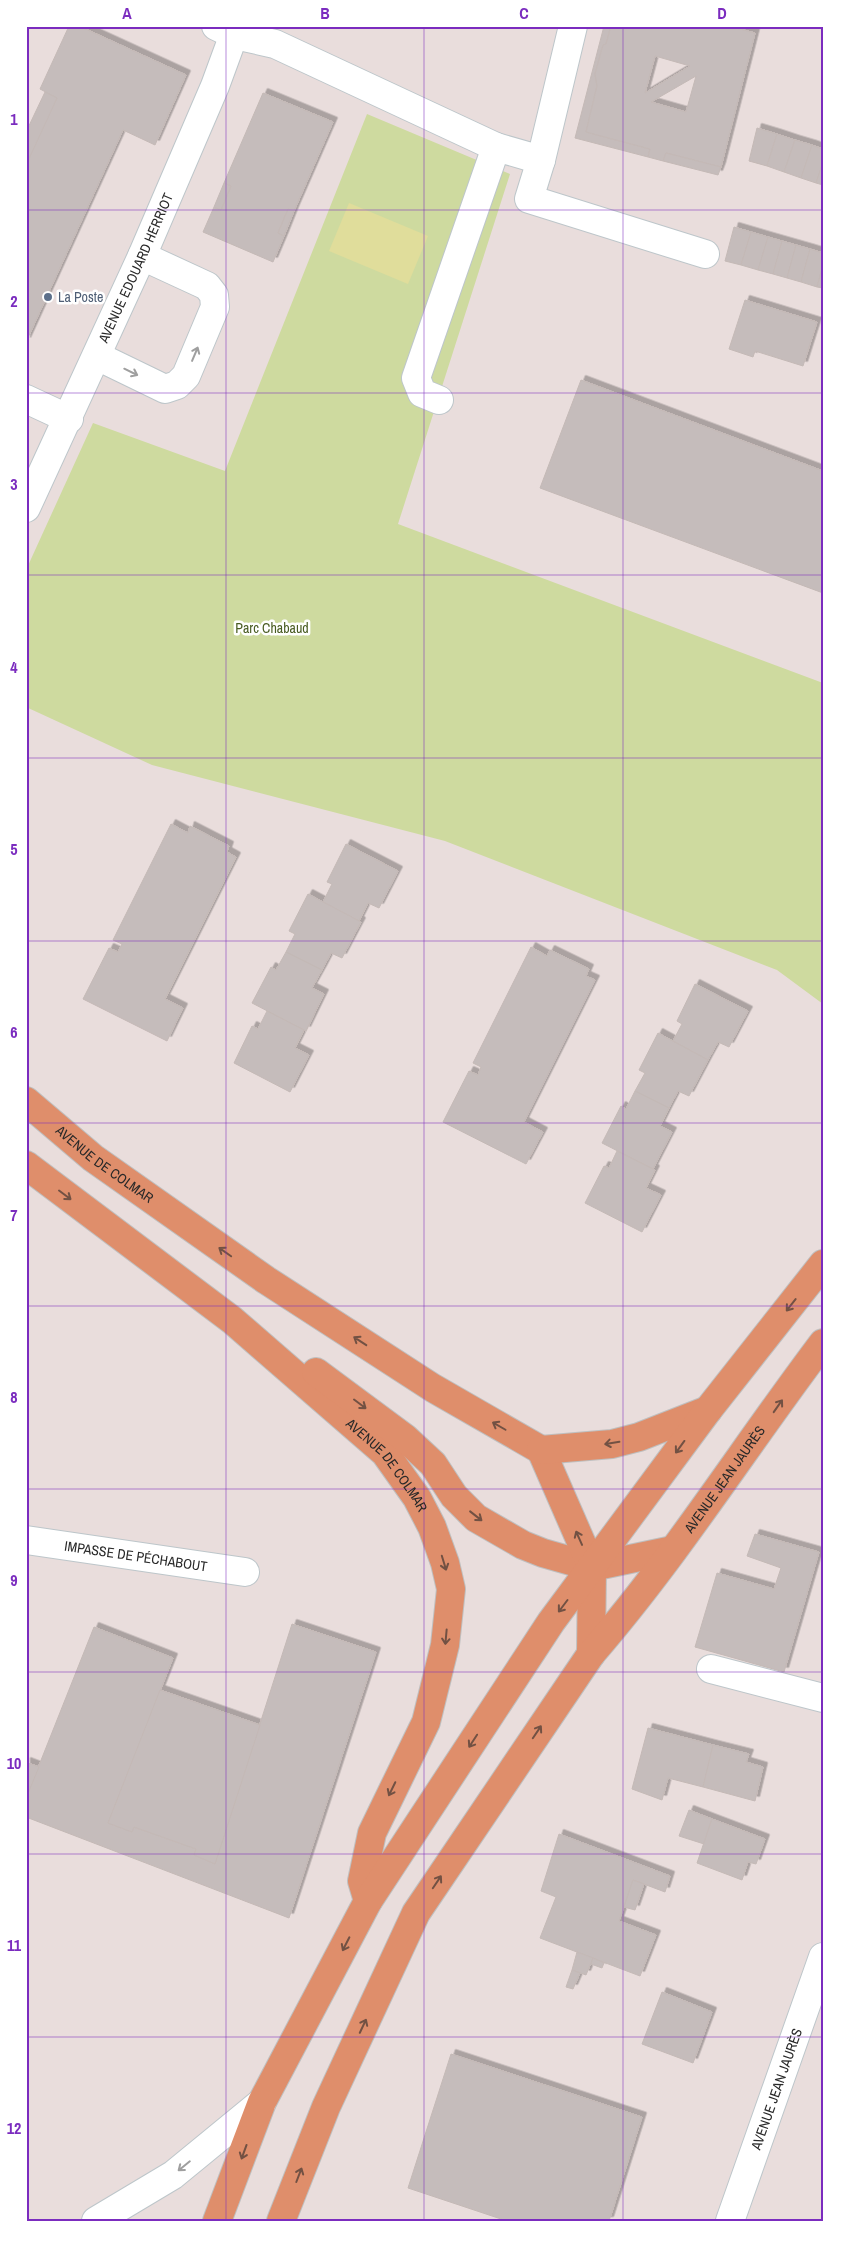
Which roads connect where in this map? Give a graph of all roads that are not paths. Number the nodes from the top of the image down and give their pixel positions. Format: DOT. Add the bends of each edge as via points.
graph roads {
  1 [pos="573,26"];
  2 [pos="230,29"];
  3 [pos="496,147"];
  4 [pos="541,160"];
  5 [pos="705,254"];
  6 [pos="142,256"];
  7 [pos="97,356"];
  8 [pos="26,399"];
  9 [pos="439,400"];
  10 [pos="68,419"];
  11 [pos="26,508"];
  12 [pos="26,1101"];
  13 [pos="26,1165"];
  14 [pos="822,1266"];
  15 [pos="232,1320"];
  16 [pos="823,1343"];
  17 [pos="708,1410"];
  18 [pos="541,1450"];
  19 [pos="26,1540"];
  20 [pos="673,1550"];
  21 [pos="592,1567"];
  22 [pos="245,1572"];
  23 [pos="591,1654"];
  24 [pos="711,1669"];
  25 [pos="823,1698"];
  26 [pos="368,1901"];
  27 [pos="823,1957"];
  28 [pos="262,2102"];
  29 [pos="96,2221"];
  30 [pos="217,2221"];
  31 [pos="281,2221"];
  32 [pos="730,2221"];
  1 -- 4 [label="street"];
  2 -- 3 [label="street" via="274,44"];
  2 -- 6 [label="street, AVENUE EDOUARD HERRIOT"];
  3 -- 4 [label="street"];
  3 -- 9 [label="street" via="416,378 422,392"];
  4 -- 5 [label="street" via="529,199"];
  6 -- 7 [label="street, AVENUE EDOUARD HERRIOT"];
  7 -- 6 [label="street, one-way" via="165,389 177,385 186,376 215,307 214,296 207,286"];
  7 -- 10 [label="street, AVENUE EDOUARD HERRIOT"];
  8 -- 10 [label="street"];
  10 -- 11 [label="street, AVENUE EDOUARD HERRIOT"];
  18 -- 12 [label="main road, AVENUE DE COLMAR, one-way" via="433,1388 266,1280 93,1158"];
  13 -- 15 [label="main road, AVENUE DE COLMAR, one-way"];
  14 -- 17 [label="main road, one-way"];
  15 -- 21 [label="main road, one-way" via="304,1362 406,1438 433,1464 454,1496 476,1518 529,1548"];
  15 -- 26 [label="main road, AVENUE DE COLMAR, one-way" via="385,1453 417,1498 432,1527 451,1589 446,1645 426,1722 372,1833 362,1881"];
  20 -- 16 [label="main road, AVENUE JEAN JAURÈS, one-way"];
  17 -- 18 [label="main road, one-way" via="639,1438 612,1444"];
  17 -- 21 [label="main road, one-way"];
  21 -- 18 [label="main road, one-way"];
  19 -- 22 [label="street, IMPASSE DE PÉCHABOUT"];
  20 -- 21 [label="main road"];
  20 -- 23 [label="main road, AVENUE JEAN JAURÈS"];
  21 -- 23 [label="main road"];
  21 -- 26 [label="main road, one-way" via="551,1622"];
  31 -- 23 [label="main road, AVENUE JEAN JAURÈS, one-way" via="326,2107 416,1913"];
  24 -- 25 [label="street"];
  26 -- 28 [label="main road, one-way"];
  27 -- 32 [label="street, AVENUE JEAN JAURÈS"];
  28 -- 29 [label="street, one-way" via="173,2175"];
  28 -- 30 [label="main road, one-way"];
}
